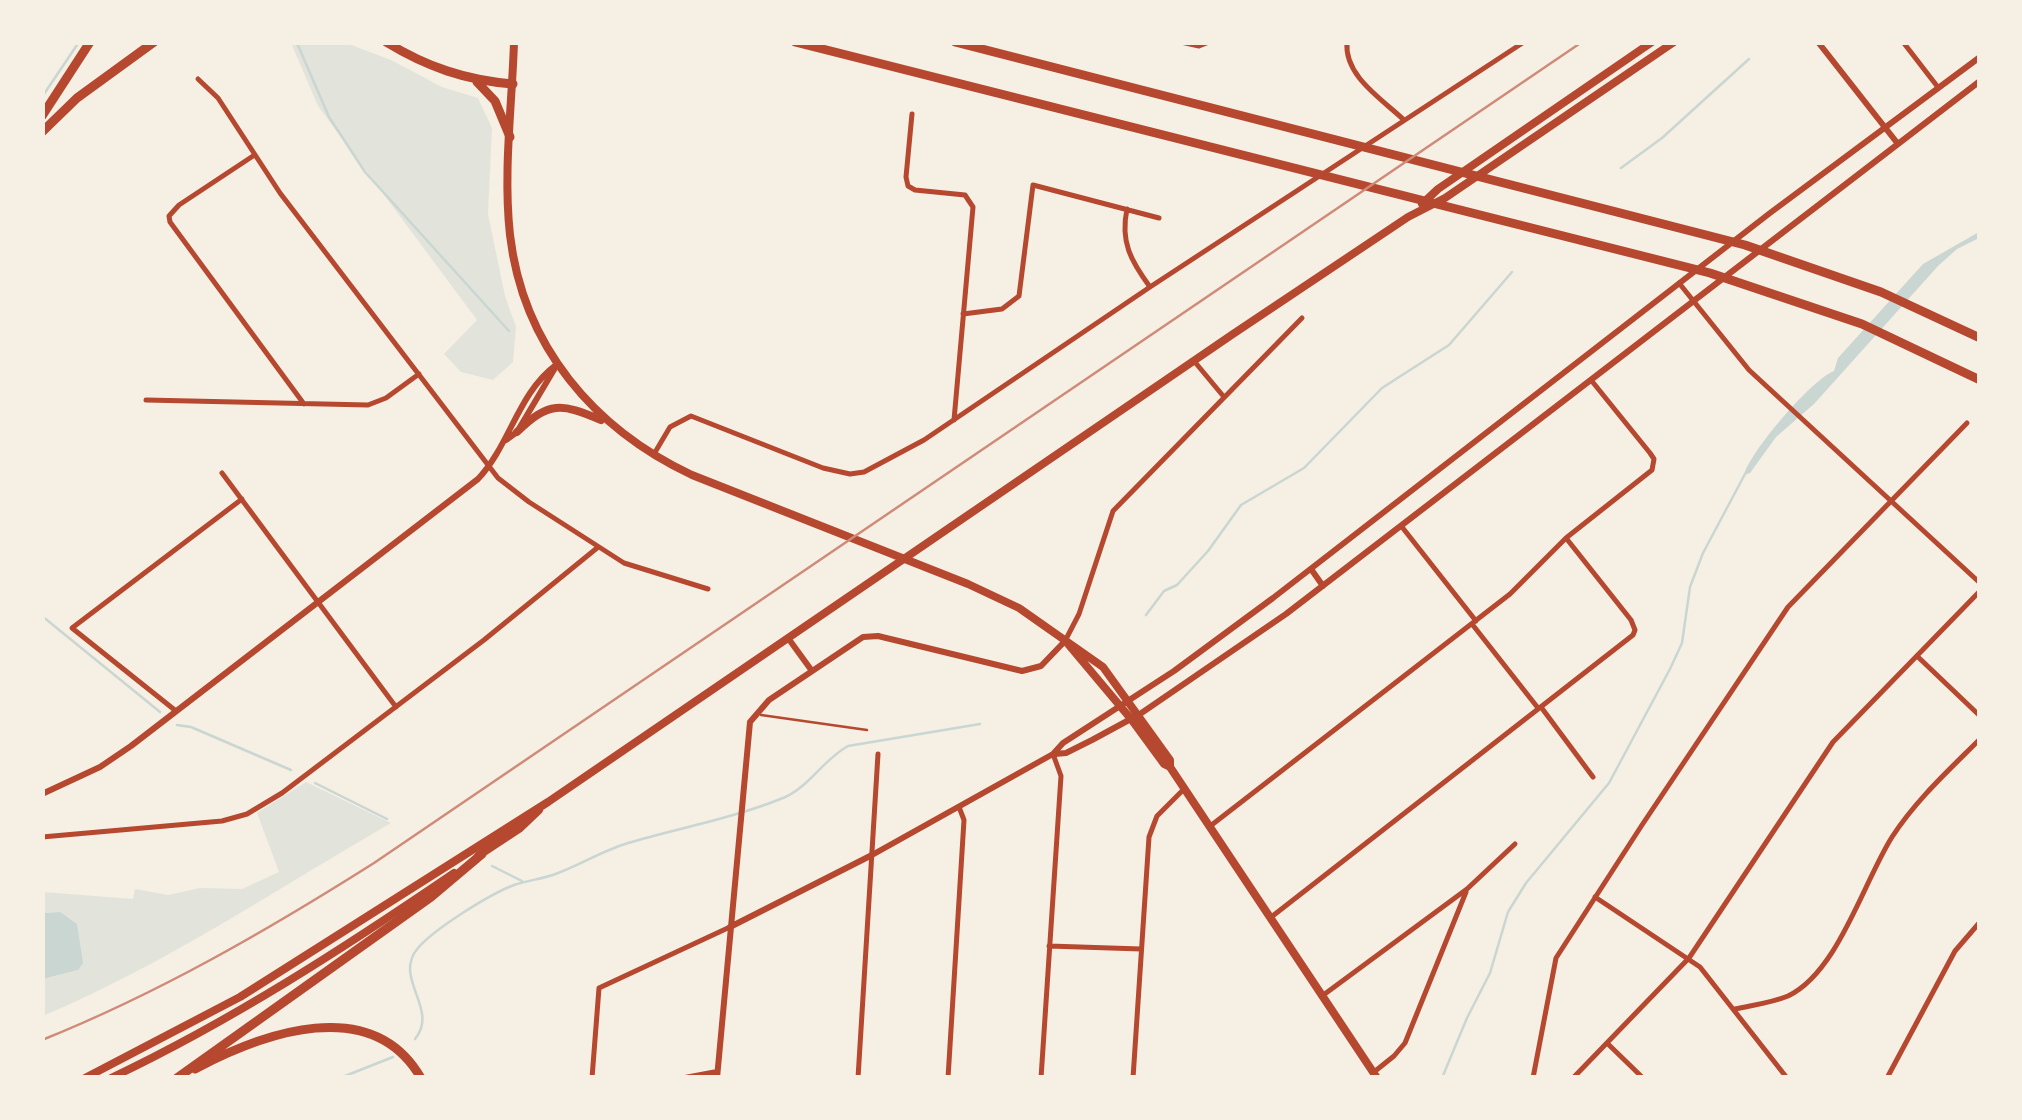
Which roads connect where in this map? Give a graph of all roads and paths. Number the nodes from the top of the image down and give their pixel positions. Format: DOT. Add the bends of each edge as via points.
graph roads {
  1 [pos="90,42"];
  2 [pos="154,42"];
  3 [pos="166,42"];
  4 [pos="386,42"];
  5 [pos="514,42"];
  6 [pos="795,42"];
  7 [pos="955,42"];
  8 [pos="1181,42"];
  9 [pos="1209,42"];
  10 [pos="1347,42"];
  11 [pos="1524,42"];
  12 [pos="1652,42"];
  13 [pos="1674,42"];
  14 [pos="1818,42"];
  15 [pos="1904,42"];
  16 [pos="1980,57"];
  17 [pos="198,79"];
  18 [pos="474,80"];
  19 [pos="1980,81"];
  20 [pos="513,84"];
  21 [pos="1937,86"];
  22 [pos="89,89"];
  23 [pos="912,114"];
  24 [pos="42,116"];
  25 [pos="1404,120"];
  26 [pos="1884,127"];
  27 [pos="42,132"];
  28 [pos="510,137"];
  29 [pos="1898,144"];
  30 [pos="253,156"];
  31 [pos="1127,209"];
  32 [pos="1408,217"];
  33 [pos="1160,218"];
  34 [pos="1679,283"];
  35 [pos="1150,287"];
  36 [pos="1692,301"];
  37 [pos="963,314"];
  38 [pos="1302,318"];
  39 [pos="1980,338"];
  40 [pos="1194,361"];
  41 [pos="556,365"];
  42 [pos="419,374"];
  43 [pos="1592,380"];
  44 [pos="1980,380"];
  45 [pos="1224,397"];
  46 [pos="146,400"];
  47 [pos="304,404"];
  48 [pos="954,420"];
  49 [pos="608,423"];
  50 [pos="1967,423"];
  51 [pos="517,432"];
  52 [pos="506,441"];
  53 [pos="653,457"];
  54 [pos="489,468"];
  55 [pos="222,473"];
  56 [pos="242,499"];
  57 [pos="1891,500"];
  58 [pos="1402,526"];
  59 [pos="1566,538"];
  60 [pos="598,548"];
  61 [pos="1311,569"];
  62 [pos="1980,583"];
  63 [pos="1323,586"];
  64 [pos="708,589"];
  65 [pos="1980,591"];
  66 [pos="320,602"];
  67 [pos="1474,622"];
  68 [pos="788,638"];
  69 [pos="1065,641"];
  70 [pos="1917,656"];
  71 [pos="812,671"];
  72 [pos="1130,700"];
  73 [pos="396,706"];
  74 [pos="1120,706"];
  75 [pos="1540,708"];
  76 [pos="176,712"];
  77 [pos="754,714"];
  78 [pos="1135,716"];
  79 [pos="1980,716"];
  80 [pos="868,730"];
  81 [pos="1980,739"];
  82 [pos="878,754"];
  83 [pos="1054,754"];
  84 [pos="1593,777"];
  85 [pos="1185,788"];
  86 [pos="42,794"];
  87 [pos="548,802"];
  88 [pos="958,806"];
  89 [pos="1210,826"];
  90 [pos="42,837"];
  91 [pos="1515,844"];
  92 [pos="482,854"];
  93 [pos="872,855"];
  94 [pos="1467,889"];
  95 [pos="1596,896"];
  96 [pos="1270,918"];
  97 [pos="1980,922"];
  98 [pos="730,927"];
  99 [pos="1050,946"];
  100 [pos="1141,949"];
  101 [pos="1689,958"];
  102 [pos="1322,996"];
  103 [pos="1735,1009"];
  104 [pos="1608,1044"];
  105 [pos="717,1075"];
  106 [pos="1376,1075"];
  107 [pos="85,1078"];
  108 [pos="111,1078"];
  109 [pos="178,1078"];
  110 [pos="422,1078"];
  111 [pos="592,1078"];
  112 [pos="685,1078"];
  113 [pos="858,1078"];
  114 [pos="948,1078"];
  115 [pos="1041,1078"];
  116 [pos="1133,1078"];
  117 [pos="1533,1078"];
  118 [pos="1573,1078"];
  119 [pos="1643,1078"];
  120 [pos="1786,1078"];
  121 [pos="1887,1078"];
  1 -- 24 [label="highway"];
  2 -- 22 [label="highway"];
  3 -- 22 [label="highway"];
  4 -- 18 [label="highway"];
  5 -- 20 [label="main road"];
  6 -- 44 [label="highway" via="1666,261 1839,315"];
  7 -- 39 [label="highway" via="1703,233 1858,283"];
  8 -- 9 [label="street"];
  10 -- 25 [label="street" via="1354,72"];
  11 -- 25 [label="street"];
  12 -- 32 [label="main road" via="1438,189"];
  13 -- 32 [label="main road"];
  14 -- 26 [label="street"];
  15 -- 21 [label="street"];
  16 -- 21 [label="street"];
  17 -- 30 [label="street" via="218,98"];
  18 -- 20 [label="highway"];
  18 -- 28 [label="highway" via="495,101"];
  19 -- 29 [label="street"];
  20 -- 28 [label="main road"];
  21 -- 26 [label="street"];
  22 -- 27 [label="highway"];
  23 -- 37 [label="street" via="908,186 965,195 972,202"];
  25 -- 35 [label="street"];
  26 -- 29 [label="street"];
  26 -- 34 [label="street"];
  28 -- 41 [label="main road" via="515,264"];
  29 -- 36 [label="street"];
  30 -- 42 [label="street"];
  30 -- 47 [label="street" via="169,216"];
  31 -- 33 [label="street"];
  31 -- 35 [label="street" via="1126,248"];
  31 -- 37 [label="street" via="1033,185 1019,296 1002,308"];
  32 -- 40 [label="main road"];
  34 -- 36 [label="street"];
  34 -- 61 [label="street"];
  35 -- 48 [label="street"];
  36 -- 43 [label="street"];
  36 -- 57 [label="street" via="1749,370"];
  37 -- 48 [label="street"];
  38 -- 45 [label="street"];
  40 -- 45 [label="street"];
  40 -- 68 [label="main road"];
  41 -- 49 [label="main road"];
  41 -- 51 [label="street"];
  41 -- 52 [label="street" via="541,376"];
  42 -- 47 [label="street" via="374,404"];
  42 -- 54 [label="street"];
  43 -- 58 [label="street"];
  43 -- 59 [label="street" via="1654,465"];
  45 -- 69 [label="street" via="1112,511"];
  46 -- 47 [label="street"];
  48 -- 53 [label="street" via="850,474 692,416 670,427"];
  49 -- 51 [label="main road" via="558,407 539,411"];
  49 -- 53 [label="main road"];
  50 -- 57 [label="street"];
  51 -- 52 [label="street"];
  52 -- 54 [label="street"];
  53 -- 69 [label="main road" via="997,596"];
  54 -- 60 [label="street"];
  54 -- 66 [label="street"];
  55 -- 56 [label="street"];
  56 -- 66 [label="street"];
  56 -- 76 [label="street" via="72,628"];
  57 -- 62 [label="street"];
  57 -- 95 [label="street" via="1782,615"];
  58 -- 63 [label="street"];
  58 -- 67 [label="street"];
  59 -- 67 [label="street"];
  59 -- 75 [label="street" via="1635,630"];
  60 -- 64 [label="street" via="632,567"];
  60 -- 73 [label="street"];
  61 -- 63 [label="street"];
  61 -- 72 [label="street"];
  63 -- 78 [label="street"];
  65 -- 70 [label="street"];
  66 -- 73 [label="street"];
  66 -- 76 [label="street"];
  67 -- 75 [label="street"];
  67 -- 89 [label="street"];
  68 -- 71 [label="street"];
  68 -- 87 [label="main road"];
  69 -- 71 [label="street" via="1041,666 1022,671 871,636"];
  69 -- 72 [label="main road" via="1103,666"];
  69 -- 74 [label="main road"];
  70 -- 79 [label="street"];
  70 -- 101 [label="street" via="1833,742"];
  71 -- 77 [label="street"];
  72 -- 74 [label="street"];
  72 -- 78 [label="main road"];
  73 -- 90 [label="street" via="240,817"];
  74 -- 78 [label="main road"];
  74 -- 83 [label="street"];
  75 -- 84 [label="street"];
  75 -- 96 [label="street"];
  76 -- 86 [label="street" via="100,767"];
  77 -- 80 [label="lane"];
  77 -- 98 [label="street"];
  78 -- 83 [label="street"];
  78 -- 85 [label="main road"];
  81 -- 103 [label="street" via="1892,837 1811,979 1788,996"];
  82 -- 93 [label="street"];
  83 -- 88 [label="street"];
  83 -- 99 [label="street" via="1061,776"];
  85 -- 89 [label="main road"];
  85 -- 100 [label="street" via="1152,826"];
  87 -- 92 [label="main road"];
  87 -- 107 [label="main road" via="240,997"];
  88 -- 93 [label="street"];
  88 -- 114 [label="street" via="964,820"];
  89 -- 96 [label="main road"];
  91 -- 94 [label="street"];
  92 -- 108 [label="main road" via="273,993"];
  92 -- 109 [label="highway"];
  93 -- 98 [label="street"];
  93 -- 113 [label="street"];
  94 -- 102 [label="street"];
  94 -- 106 [label="street" via="1405,1043"];
  95 -- 101 [label="street"];
  95 -- 117 [label="street" via="1556,958"];
  96 -- 102 [label="main road"];
  97 -- 121 [label="street" via="1955,951"];
  98 -- 105 [label="street"];
  98 -- 111 [label="street" via="599,988"];
  99 -- 100 [label="street"];
  99 -- 115 [label="street"];
  100 -- 116 [label="street"];
  101 -- 103 [label="street"];
  101 -- 104 [label="street"];
  102 -- 106 [label="main road"];
  103 -- 120 [label="street"];
  104 -- 118 [label="street"];
  104 -- 119 [label="street"];
  105 -- 112 [label="street"];
  109 -- 110 [label="highway" via="262,1040 326,1027 384,1038"];
}
